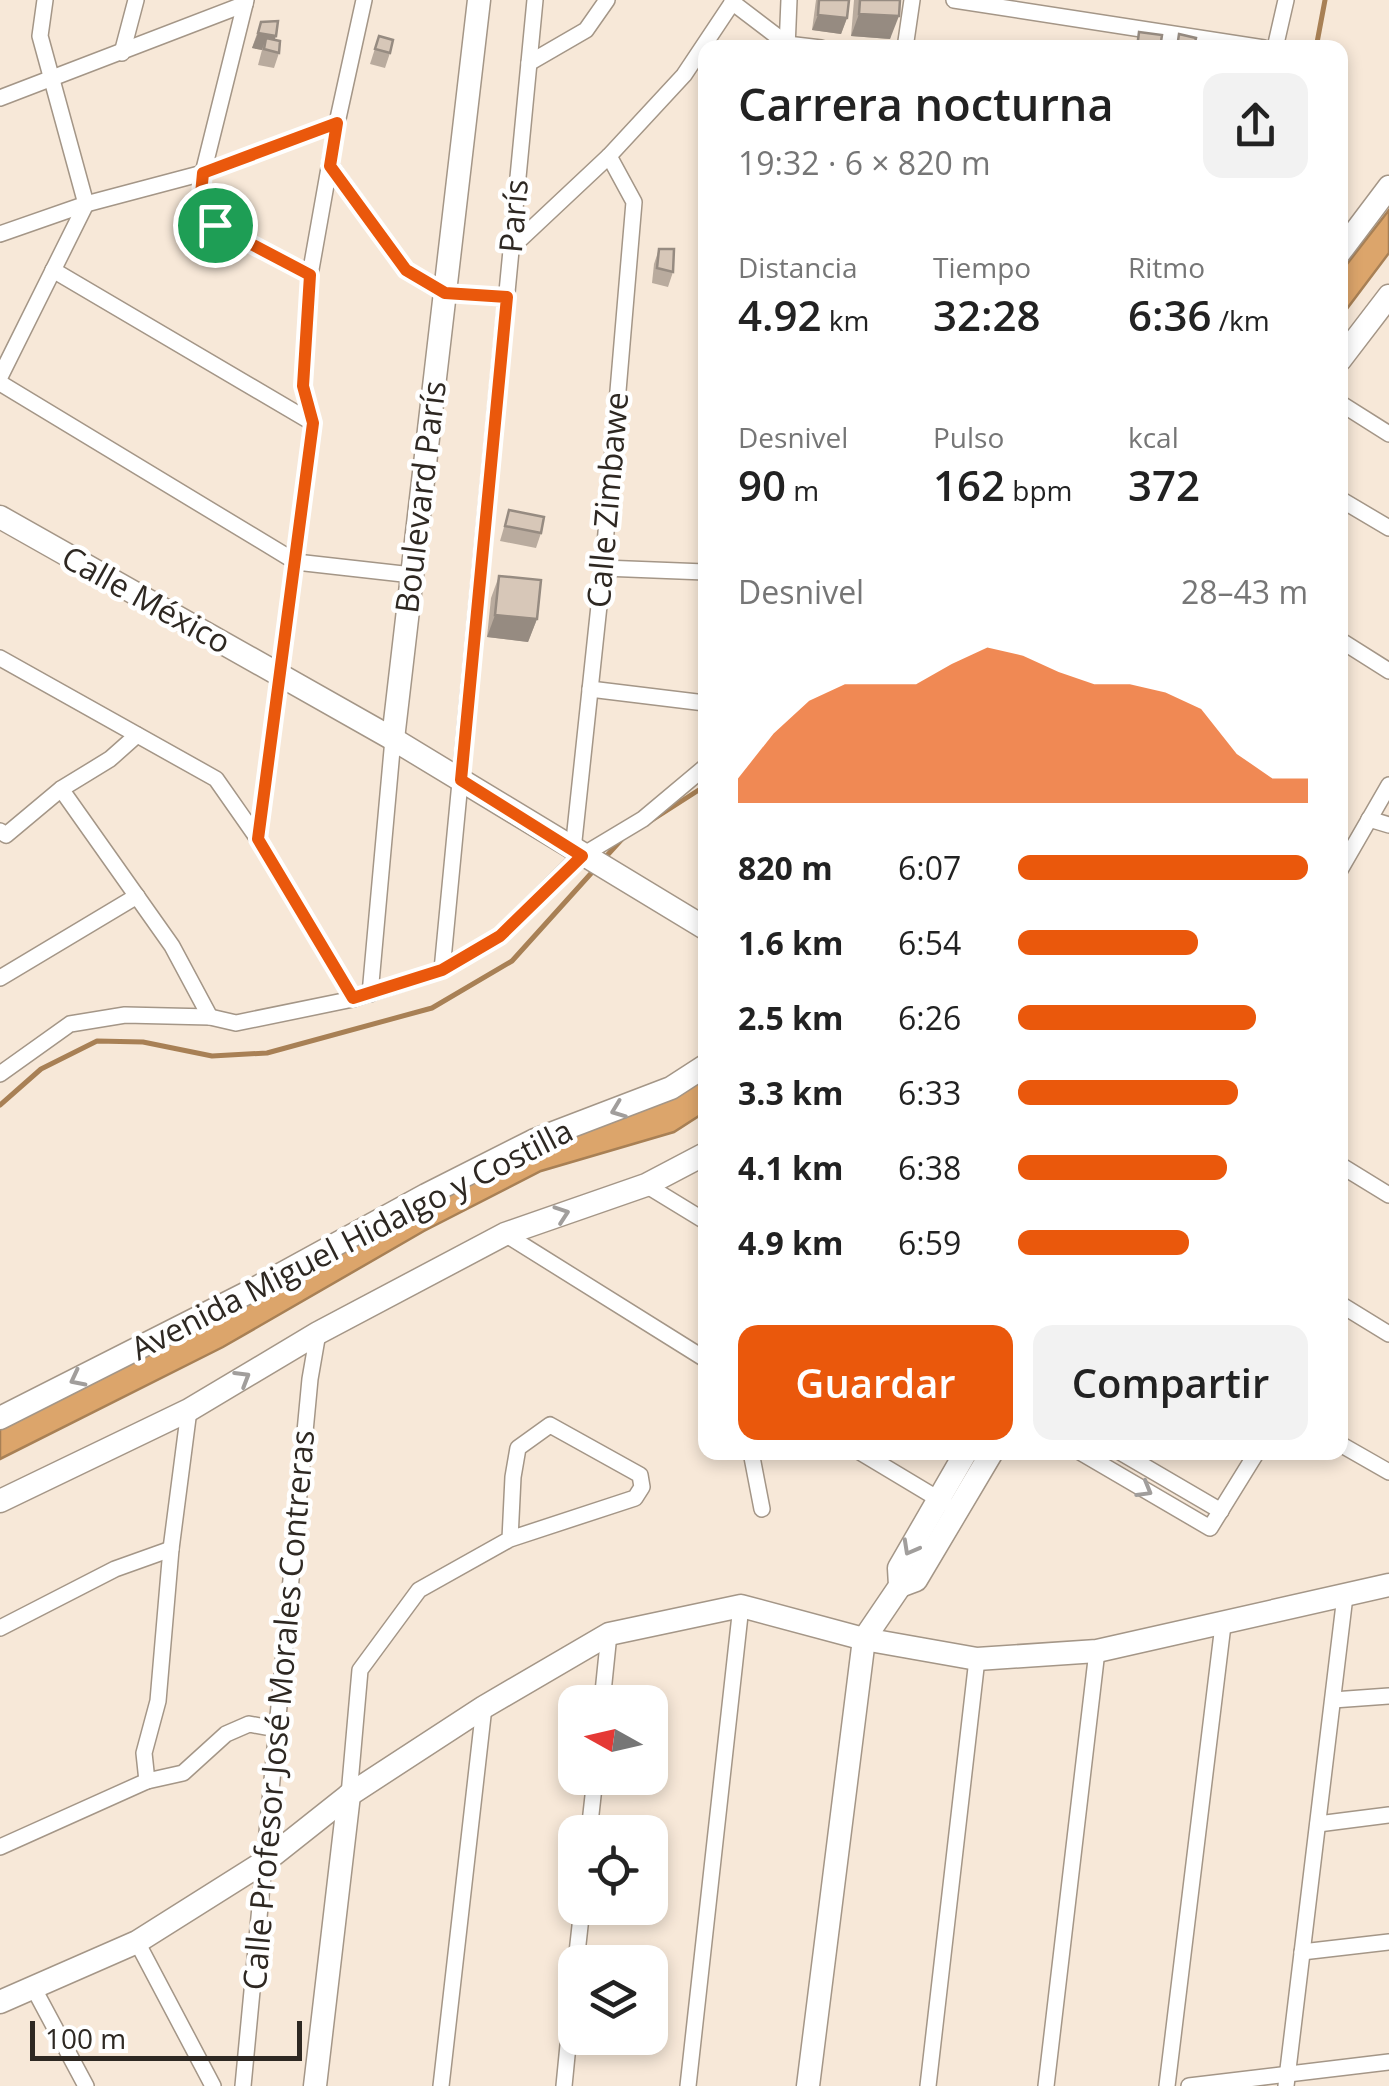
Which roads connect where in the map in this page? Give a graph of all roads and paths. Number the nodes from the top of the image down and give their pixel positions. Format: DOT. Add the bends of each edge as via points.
graph roads {
  1 [pos="45,0"];
  2 [pos="136,0"];
  3 [pos="364,0"];
  4 [pos="479,0"];
  5 [pos="535,0"];
  6 [pos="607,0"];
  7 [pos="789,0"];
  8 [pos="912,0"];
  9 [pos="954,0"];
  10 [pos="1286,0"];
  11 [pos="733,1"];
  12 [pos="246,2"];
  13 [pos="1121,28"];
  14 [pos="707,40"];
  15 [pos="780,40"];
  16 [pos="787,40"];
  17 [pos="906,40"];
  18 [pos="1120,40"];
  19 [pos="1219,40"];
  20 [pos="1278,40"];
  21 [pos="122,53"];
  22 [pos="698,54"];
  23 [pos="529,63"];
  24 [pos="52,78"];
  25 [pos="0,98"];
  26 [pos="337,123"];
  27 [pos="609,156"];
  28 [pos="330,166"];
  29 [pos="203,173"];
  30 [pos="1389,188"];
  31 [pos="86,204"];
  32 [pos="0,234"];
  33 [pos="1348,242"];
  34 [pos="512,247"];
  35 [pos="53,270"];
  36 [pos="310,275"];
  37 [pos="445,293"];
  38 [pos="1389,296"];
  39 [pos="507,297"];
  40 [pos="1348,350"];
  41 [pos="0,380"];
  42 [pos="1348,408"];
  43 [pos="313,423"];
  44 [pos="1389,434"];
  45 [pos="1348,504"];
  46 [pos="0,518"];
  47 [pos="1389,528"];
  48 [pos="296,562"];
  49 [pos="603,568"];
  50 [pos="698,572"];
  51 [pos="412,575"];
  52 [pos="1348,645"];
  53 [pos="0,658"];
  54 [pos="1389,671"];
  55 [pos="280,676"];
  56 [pos="590,688"];
  57 [pos="698,701"];
  58 [pos="136,735"];
  59 [pos="393,740"];
  60 [pos="698,772"];
  61 [pos="461,780"];
  62 [pos="1389,786"];
  63 [pos="61,789"];
  64 [pos="1369,819"];
  65 [pos="1389,825"];
  66 [pos="2,836"];
  67 [pos="258,839"];
  68 [pos="581,855"];
  69 [pos="1348,856"];
  70 [pos="137,896"];
  71 [pos="698,924"];
  72 [pos="442,970"];
  73 [pos="0,978"];
  74 [pos="370,994"];
  75 [pos="353,998"];
  76 [pos="210,1016"];
  77 [pos="698,1070"];
  78 [pos="0,1074"];
  79 [pos="698,1158"];
  80 [pos="1348,1170"];
  81 [pos="646,1184"];
  82 [pos="1389,1195"];
  83 [pos="698,1217"];
  84 [pos="505,1234"];
  85 [pos="1348,1312"];
  86 [pos="318,1334"];
  87 [pos="1389,1334"];
  88 [pos="698,1356"];
  89 [pos="189,1410"];
  90 [pos="0,1418"];
  91 [pos="1348,1449"];
  92 [pos="753,1460"];
  93 [pos="874,1460"];
  94 [pos="963,1460"];
  95 [pos="985,1460"];
  96 [pos="1093,1460"];
  97 [pos="1120,1460"];
  98 [pos="1136,1460"];
  99 [pos="1251,1460"];
  100 [pos="1389,1472"];
  101 [pos="1114,1473"];
  102 [pos="0,1502"];
  103 [pos="948,1504"];
  104 [pos="762,1509"];
  105 [pos="1221,1510"];
  106 [pos="510,1539"];
  107 [pos="171,1549"];
  108 [pos="1389,1585"];
  109 [pos="1346,1596"];
  110 [pos="741,1606"];
  111 [pos="1223,1625"];
  112 [pos="0,1628"];
  113 [pos="609,1634"];
  114 [pos="864,1639"];
  115 [pos="1097,1651"];
  116 [pos="977,1659"];
  117 [pos="604,1685"];
  118 [pos="1389,1696"];
  119 [pos="1332,1700"];
  120 [pos="484,1707"];
  121 [pos="276,1729"];
  122 [pos="147,1782"];
  123 [pos="349,1794"];
  124 [pos="1389,1815"];
  125 [pos="1318,1824"];
  126 [pos="0,1847"];
  127 [pos="267,1860"];
  128 [pos="137,1942"];
  129 [pos="1389,1942"];
  130 [pos="1302,1952"];
  131 [pos="33,1986"];
  132 [pos="0,2002"];
  133 [pos="567,2055"];
  134 [pos="1389,2062"];
  135 [pos="1287,2080"];
  136 [pos="86,2086"];
  137 [pos="214,2086"];
  138 [pos="243,2086"];
  139 [pos="314,2086"];
  140 [pos="442,2086"];
  141 [pos="564,2086"];
  142 [pos="688,2086"];
  143 [pos="808,2086"];
  144 [pos="928,2086"];
  145 [pos="1046,2086"];
  146 [pos="1167,2086"];
  147 [pos="1189,2086"];
  1 -- 24 [label="street" via="40,36"];
  2 -- 21 [label="street"];
  3 -- 26 [label="street"];
  4 -- 37 [label="street, Boulevard París"];
  5 -- 23 [label="street, París"];
  6 -- 23 [label="street" via="586,30"];
  7 -- 16 [label="street"];
  8 -- 17 [label="street"];
  9 -- 13 [label="street"];
  10 -- 20 [label="street"];
  11 -- 14 [label="street"];
  11 -- 15 [label="street"];
  12 -- 21 [label="street"];
  12 -- 29 [label="street"];
  13 -- 18 [label="street"];
  13 -- 19 [label="street"];
  21 -- 24 [label="street"];
  22 -- 27 [label="street"];
  23 -- 34 [label="street, París"];
  24 -- 25 [label="street"];
  24 -- 31 [label="street"];
  26 -- 28 [label="street"];
  26 -- 29 [label="street"];
  27 -- 34 [label="street"];
  27 -- 49 [label="street, Calle Zimbawe" via="634,202"];
  28 -- 36 [label="street"];
  28 -- 37 [label="street" via="406,270"];
  29 -- 31 [label="street"];
  29 -- 36 [label="street" via="200,205 215,225"];
  30 -- 33 [label="street"];
  31 -- 32 [label="street"];
  31 -- 35 [label="street"];
  34 -- 39 [label="street, París"];
  35 -- 41 [label="street"];
  35 -- 43 [label="street"];
  36 -- 43 [label="street" via="303,386"];
  37 -- 39 [label="street"];
  37 -- 51 [label="street, Boulevard París"];
  38 -- 40 [label="street"];
  39 -- 61 [label="street, París"];
  41 -- 48 [label="street"];
  42 -- 44 [label="street"];
  43 -- 48 [label="street"];
  45 -- 47 [label="street"];
  46 -- 55 [label="street, Calle México"];
  48 -- 51 [label="street"];
  48 -- 55 [label="street"];
  49 -- 50 [label="street"];
  49 -- 56 [label="street, Calle Zimbawe"];
  51 -- 59 [label="street, Boulevard París"];
  52 -- 54 [label="street"];
  53 -- 58 [label="street"];
  55 -- 59 [label="street, Calle México"];
  55 -- 67 [label="street"];
  56 -- 57 [label="street"];
  56 -- 68 [label="street, Calle Zimbawe"];
  58 -- 63 [label="street"];
  58 -- 67 [label="street" via="216,779"];
  59 -- 61 [label="street, Calle México"];
  59 -- 74 [label="street, Boulevard París"];
  60 -- 68 [label="street" via="643,819"];
  61 -- 68 [label="street, Calle México"];
  61 -- 72 [label="street, París"];
  62 -- 64 [label="street"];
  63 -- 66 [label="street"];
  63 -- 70 [label="street"];
  64 -- 65 [label="street"];
  64 -- 69 [label="street"];
  67 -- 75 [label="street"];
  68 -- 71 [label="street, Calle México"];
  68 -- 72 [label="street" via="500,936"];
  70 -- 73 [label="street"];
  70 -- 76 [label="street"];
  72 -- 74 [label="street"];
  74 -- 75 [label="street"];
  75 -- 76 [label="street" via="236,1022"];
  76 -- 78 [label="street" via="125,1015 70,1024"];
  77 -- 90 [label="street, Avenida Miguel Hidalgo y Costilla, one-way" via="670,1088 535,1140"];
  79 -- 81 [label="street, Avenida Miguel Hidalgo y Costilla"];
  80 -- 82 [label="street"];
  81 -- 83 [label="street"];
  84 -- 81 [label="street, Avenida Miguel Hidalgo y Costilla, one-way"];
  84 -- 86 [label="street, Avenida Miguel Hidalgo y Costilla"];
  84 -- 88 [label="street"];
  85 -- 87 [label="street"];
  89 -- 86 [label="street, Avenida Miguel Hidalgo y Costilla, one-way"];
  86 -- 121 [label="street, Calle Profesor José Morales Contreras"];
  89 -- 102 [label="street, Avenida Miguel Hidalgo y Costilla"];
  89 -- 107 [label="street"];
  91 -- 100 [label="street"];
  92 -- 104 [label="street"];
  93 -- 103 [label="street"];
  94 -- 103 [label="street"];
  95 -- 103 [label="street"];
  96 -- 101 [label="street"];
  97 -- 101 [label="street"];
  98 -- 105 [label="street"];
  99 -- 105 [label="street"];
  101 -- 105 [label="street, one-way" via="1210,1528"];
  103 -- 114 [label="street" via="899,1568 900,1586"];
  106 -- 106 [label="street" via="518,1448 550,1426 640,1475 635,1498"];
  106 -- 123 [label="street" via="419,1590 360,1670"];
  107 -- 112 [label="street"];
  107 -- 122 [label="street" via="158,1701 144,1753"];
  108 -- 109 [label="street"];
  109 -- 111 [label="street"];
  109 -- 119 [label="street"];
  110 -- 113 [label="street"];
  110 -- 114 [label="street"];
  110 -- 142 [label="street"];
  111 -- 115 [label="street"];
  111 -- 146 [label="street"];
  113 -- 117 [label="street"];
  113 -- 120 [label="street"];
  114 -- 116 [label="street"];
  114 -- 143 [label="street"];
  115 -- 116 [label="street"];
  115 -- 145 [label="street"];
  116 -- 144 [label="street"];
  118 -- 119 [label="street"];
  119 -- 125 [label="street"];
  120 -- 123 [label="street"];
  120 -- 140 [label="street"];
  121 -- 122 [label="street" via="249,1724 226,1734 183,1772"];
  121 -- 127 [label="street, Calle Profesor José Morales Contreras"];
  122 -- 126 [label="street"];
  123 -- 127 [label="street"];
  123 -- 139 [label="street"];
  124 -- 125 [label="street"];
  125 -- 130 [label="street"];
  127 -- 128 [label="street"];
  127 -- 138 [label="street, Calle Profesor José Morales Contreras"];
  128 -- 131 [label="street"];
  128 -- 137 [label="street"];
  129 -- 130 [label="street"];
  130 -- 135 [label="street"];
  131 -- 132 [label="street"];
  131 -- 136 [label="street"];
  133 -- 141 [label="street"];
  134 -- 135 [label="street"];
  135 -- 147 [label="street"];
}
